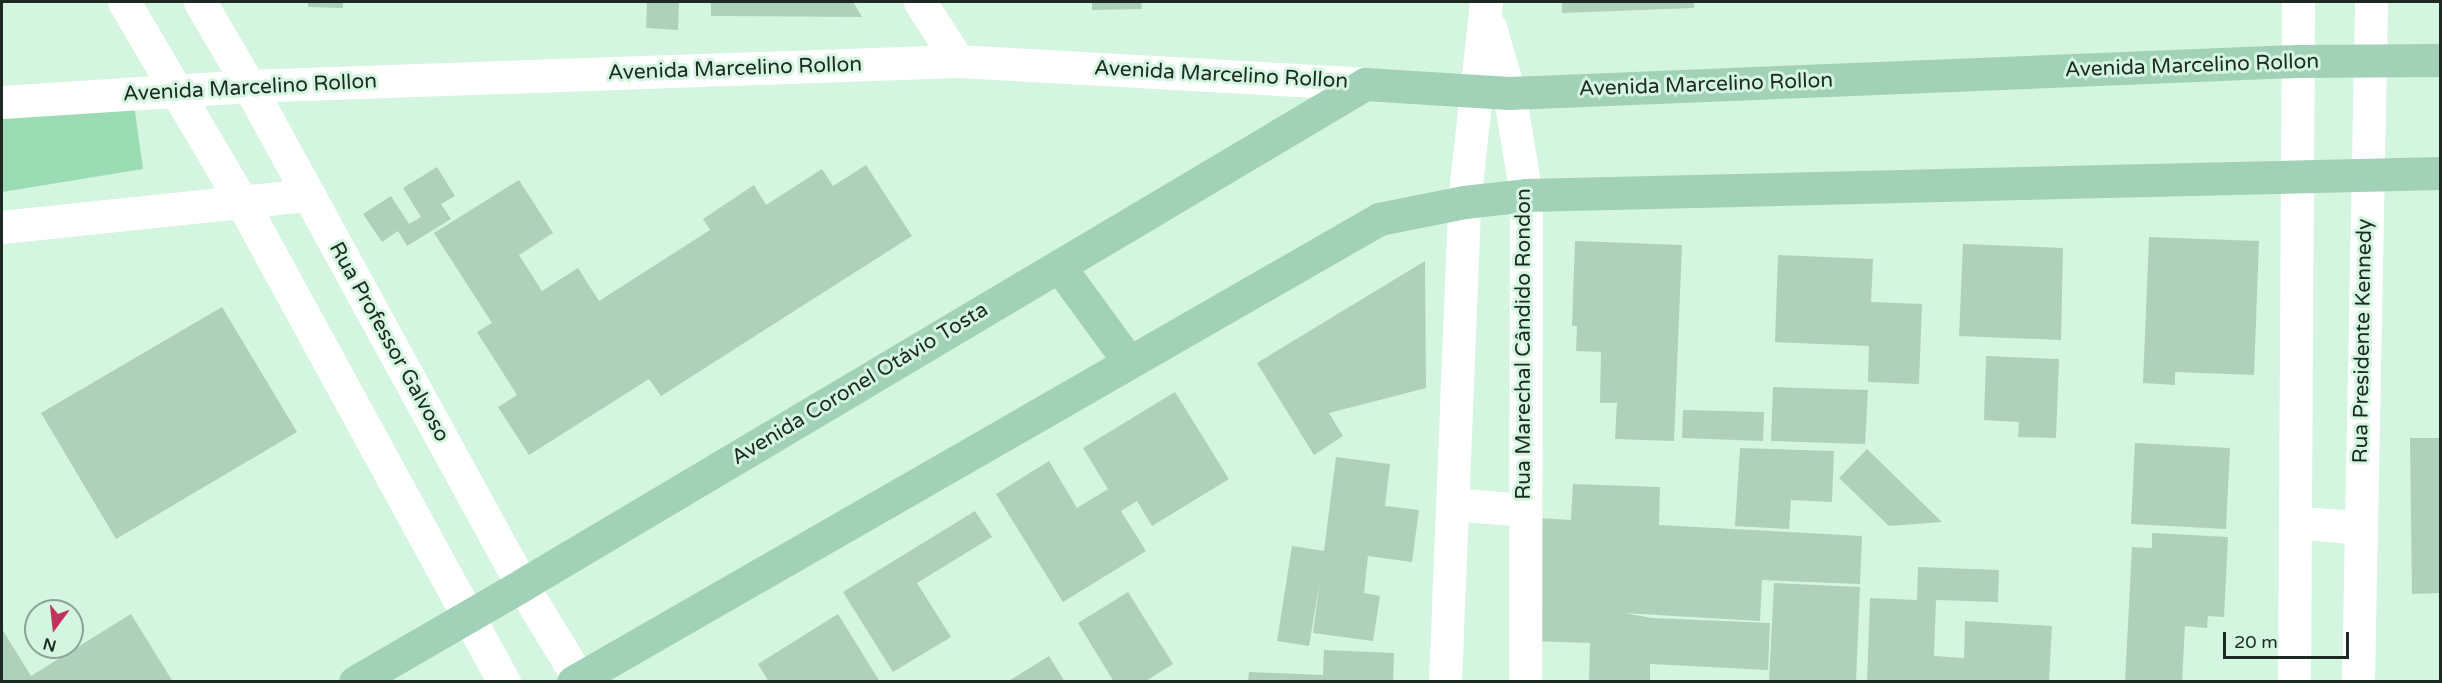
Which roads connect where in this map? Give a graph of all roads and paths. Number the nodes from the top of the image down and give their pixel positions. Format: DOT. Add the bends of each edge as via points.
graph roads {
  1 [pos="124,2"];
  2 [pos="200,2"];
  3 [pos="920,2"];
  4 [pos="2298,2"];
  5 [pos="2371,2"];
  6 [pos="1486,6"];
  7 [pos="2368,60"];
  8 [pos="2440,60"];
  9 [pos="958,61"];
  10 [pos="2297,61"];
  11 [pos="1365,84"];
  12 [pos="249,86"];
  13 [pos="1477,91"];
  14 [pos="177,92"];
  15 [pos="1509,93"];
  16 [pos="2,102"];
  17 [pos="2366,173"];
  18 [pos="2440,173"];
  19 [pos="2297,175"];
  20 [pos="309,195"];
  21 [pos="1526,195"];
  22 [pos="1464,202"];
  23 [pos="243,204"];
  24 [pos="2,227"];
  25 [pos="1059,266"];
  26 [pos="1129,363"];
  27 [pos="1452,504"];
  28 [pos="1525,510"];
  29 [pos="2295,522"];
  30 [pos="2360,528"];
  31 [pos="522,585"];
  32 [pos="468,614"];
  33 [pos="578,680"];
  34 [pos="355,681"];
  35 [pos="504,681"];
  36 [pos="1445,681"];
  37 [pos="1525,681"];
  38 [pos="2294,681"];
  39 [pos="2358,681"];
  1 -- 14 [label="street"];
  2 -- 12 [label="street, Rua Professor Galvoso"];
  3 -- 9 [label="street"];
  4 -- 10 [label="street"];
  5 -- 7 [label="street, Rua Presidente Kennedy"];
  6 -- 13 [label="street, Rua Marechal Cândido Rondon"];
  6 -- 15 [label="street, Rua Marechal Cândido Rondon"];
  7 -- 8 [label="main road, Avenida Marcelino Rollon"];
  7 -- 10 [label="main road, Avenida Marcelino Rollon"];
  7 -- 17 [label="street, Rua Presidente Kennedy"];
  9 -- 11 [label="street, Avenida Marcelino Rollon"];
  9 -- 12 [label="street, Avenida Marcelino Rollon"];
  10 -- 15 [label="main road, Avenida Marcelino Rollon"];
  10 -- 19 [label="street"];
  11 -- 13 [label="main road, Avenida Marcelino Rollon"];
  11 -- 25 [label="main road, Avenida Coronel Otávio Tosta"];
  12 -- 14 [label="street, Avenida Marcelino Rollon"];
  12 -- 20 [label="street, Rua Professor Galvoso"];
  13 -- 15 [label="main road, Avenida Marcelino Rollon"];
  13 -- 22 [label="street, Rua Marechal Cândido Rondon"];
  14 -- 16 [label="street, Avenida Marcelino Rollon"];
  14 -- 23 [label="street"];
  15 -- 21 [label="street, Rua Marechal Cândido Rondon"];
  17 -- 18 [label="main road"];
  17 -- 19 [label="main road"];
  17 -- 30 [label="street, Rua Presidente Kennedy"];
  19 -- 21 [label="main road"];
  19 -- 29 [label="street"];
  20 -- 23 [label="street"];
  20 -- 31 [label="street, Rua Professor Galvoso"];
  21 -- 22 [label="main road"];
  21 -- 28 [label="street, Rua Marechal Cândido Rondon"];
  22 -- 26 [label="main road" via="1379,219"];
  22 -- 27 [label="street, Rua Marechal Cândido Rondon"];
  23 -- 24 [label="street"];
  23 -- 32 [label="street"];
  25 -- 26 [label="main road"];
  25 -- 31 [label="main road, Avenida Coronel Otávio Tosta"];
  26 -- 33 [label="main road"];
  27 -- 28 [label="street"];
  27 -- 36 [label="street, Rua Marechal Cândido Rondon"];
  28 -- 37 [label="street, Rua Marechal Cândido Rondon"];
  29 -- 30 [label="street"];
  29 -- 38 [label="street"];
  30 -- 39 [label="street, Rua Presidente Kennedy"];
  31 -- 32 [label="main road, Avenida Coronel Otávio Tosta"];
  31 -- 33 [label="street, Rua Professor Galvoso"];
  32 -- 34 [label="main road, Avenida Coronel Otávio Tosta"];
  32 -- 35 [label="street"];
}
